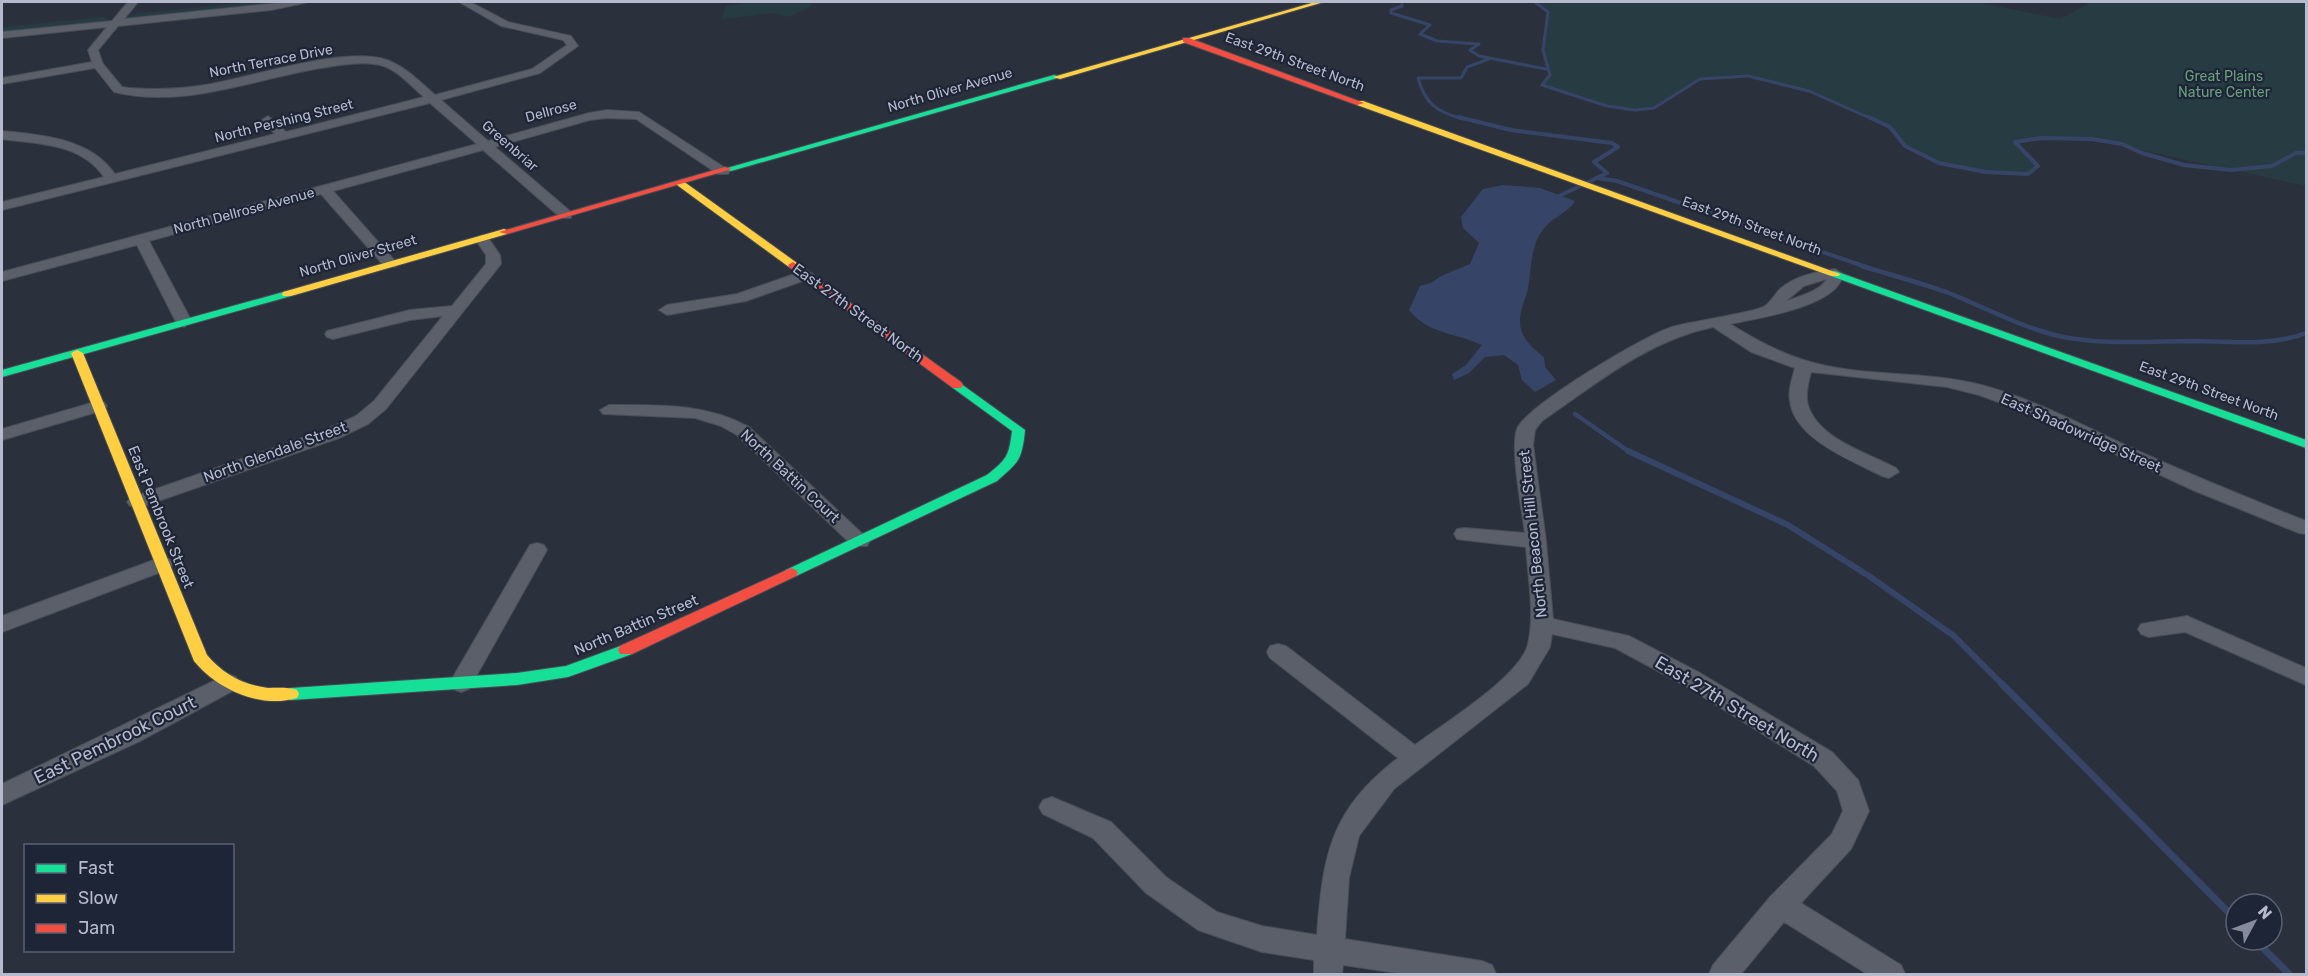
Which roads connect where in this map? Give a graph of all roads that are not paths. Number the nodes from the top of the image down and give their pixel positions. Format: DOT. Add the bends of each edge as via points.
graph roads {
  1 [pos="133,2"];
  2 [pos="241,2"];
  3 [pos="304,2"];
  4 [pos="464,2"];
  5 [pos="1321,2"];
  6 [pos="121,14"];
  7 [pos="113,24"];
  8 [pos="2,26"];
  9 [pos="2,35"];
  10 [pos="1186,40"];
  11 [pos="385,61"];
  12 [pos="98,64"];
  13 [pos="2,81"];
  14 [pos="433,99"];
  15 [pos="268,120"];
  16 [pos="2,135"];
  17 [pos="283,136"];
  18 [pos="486,145"];
  19 [pos="723,171"];
  20 [pos="112,179"];
  21 [pos="680,183"];
  22 [pos="324,189"];
  23 [pos="2,206"];
  24 [pos="566,215"];
  25 [pos="482,238"];
  26 [pos="141,239"];
  27 [pos="390,264"];
  28 [pos="1835,274"];
  29 [pos="806,275"];
  30 [pos="2,277"];
  31 [pos="456,310"];
  32 [pos="667,310"];
  33 [pos="1715,321"];
  34 [pos="184,322"];
  35 [pos="333,334"];
  36 [pos="76,353"];
  37 [pos="1804,366"];
  38 [pos="2,374"];
  39 [pos="98,405"];
  40 [pos="609,410"];
  41 [pos="2,435"];
  42 [pos="2307,444"];
  43 [pos="1018,451"];
  44 [pos="1889,472"];
  45 [pos="137,502"];
  46 [pos="2307,528"];
  47 [pos="1464,534"];
  48 [pos="860,541"];
  49 [pos="1536,541"];
  50 [pos="537,550"];
  51 [pos="162,564"];
  52 [pos="2,624"];
  53 [pos="1542,624"];
  54 [pos="2149,629"];
  55 [pos="1278,652"];
  56 [pos="2307,677"];
  57 [pos="228,683"];
  58 [pos="461,683"];
  59 [pos="1416,759"];
  60 [pos="2,795"];
  61 [pos="1052,807"];
  62 [pos="1780,906"];
  63 [pos="1329,963"];
  64 [pos="1482,975"];
  65 [pos="1723,975"];
  66 [pos="1891,975"];
  1 -- 6 [label="street"];
  2 -- 6 [label="street"];
  3 -- 7 [label="street"];
  4 -- 14 [label="street, North Pershing Street" via="504,24 567,38 573,46 536,71"];
  5 -- 10 [label="main road"];
  6 -- 7 [label="street"];
  6 -- 8 [label="street"];
  7 -- 9 [label="street"];
  7 -- 12 [label="street" via="93,50"];
  10 -- 19 [label="main road, North Oliver Avenue"];
  10 -- 28 [label="main road, East 29th Street North"];
  11 -- 12 [label="street, North Terrace Drive" via="349,61 210,88 162,92 118,90"];
  11 -- 14 [label="street, Greenbriar"];
  12 -- 13 [label="street"];
  14 -- 17 [label="street, North Pershing Street"];
  14 -- 18 [label="street, Greenbriar"];
  15 -- 17 [label="street"];
  16 -- 20 [label="street" via="84,150 99,160"];
  17 -- 20 [label="street, North Pershing Street"];
  18 -- 19 [label="street, Dellrose" via="589,117 624,114 650,121"];
  18 -- 22 [label="street, North Dellrose Avenue"];
  18 -- 24 [label="street, Greenbriar"];
  19 -- 21 [label="main road, North Oliver Street"];
  20 -- 23 [label="street, North Pershing Street"];
  21 -- 24 [label="main road, North Oliver Street"];
  21 -- 29 [label="main road, East 27th Street North"];
  22 -- 26 [label="street, North Dellrose Avenue"];
  22 -- 27 [label="street"];
  24 -- 25 [label="main road, North Oliver Street"];
  25 -- 27 [label="main road, North Oliver Street"];
  25 -- 31 [label="street, North Glendale Street" via="494,264"];
  26 -- 30 [label="street, North Dellrose Avenue"];
  26 -- 34 [label="street"];
  27 -- 34 [label="main road, North Oliver Street"];
  28 -- 33 [label="street, North Beacon Hill Street" via="1811,275 1780,296 1772,308"];
  28 -- 42 [label="main road, East 29th Street North"];
  29 -- 32 [label="street" via="740,297"];
  29 -- 43 [label="main road, East 27th Street North" via="1019,430"];
  31 -- 35 [label="street" via="410,315"];
  31 -- 45 [label="street, North Glendale Street" via="380,405 362,420"];
  33 -- 37 [label="street, East Shadowridge Street" via="1757,348"];
  33 -- 49 [label="street, North Beacon Hill Street" via="1651,340 1536,417 1526,429 1524,445"];
  34 -- 36 [label="main road, North Oliver Street"];
  36 -- 38 [label="main road, North Oliver Street"];
  36 -- 39 [label="main road, East Pembrook Street"];
  37 -- 44 [label="street" via="1799,406 1810,424 1832,441"];
  37 -- 46 [label="street, East Shadowridge Street" via="1938,380 1985,391 2202,487"];
  39 -- 41 [label="street"];
  39 -- 45 [label="main road, East Pembrook Street"];
  40 -- 48 [label="street, North Battin Court" via="702,412 726,420 743,431"];
  43 -- 48 [label="main road, North Battin Street" via="1017,458 999,473"];
  45 -- 51 [label="main road, East Pembrook Street"];
  47 -- 49 [label="street"];
  48 -- 58 [label="main road, North Battin Street" via="615,655 568,671 517,680"];
  49 -- 53 [label="street, North Beacon Hill Street"];
  50 -- 58 [label="street"];
  51 -- 52 [label="street"];
  51 -- 57 [label="main road, East Pembrook Street" via="200,657 209,673"];
  53 -- 59 [label="street, North Beacon Hill Street" via="1539,647 1520,678"];
  53 -- 62 [label="street, East 27th Street North" via="1621,642 1692,679 1823,759 1849,787 1856,811 1842,841"];
  54 -- 56 [label="street" via="2187,624"];
  55 -- 59 [label="street"];
  57 -- 58 [label="main road, North Battin Street" via="248,692 277,695"];
  57 -- 60 [label="street, East Pembrook Court" via="131,735"];
  59 -- 63 [label="street, North Beacon Hill Street" via="1385,782 1347,832 1335,878"];
  61 -- 63 [label="street" via="1102,830 1156,885 1208,921"];
  62 -- 65 [label="street, East 27th Street North"];
  62 -- 66 [label="street"];
  63 -- 64 [label="street"];
}
